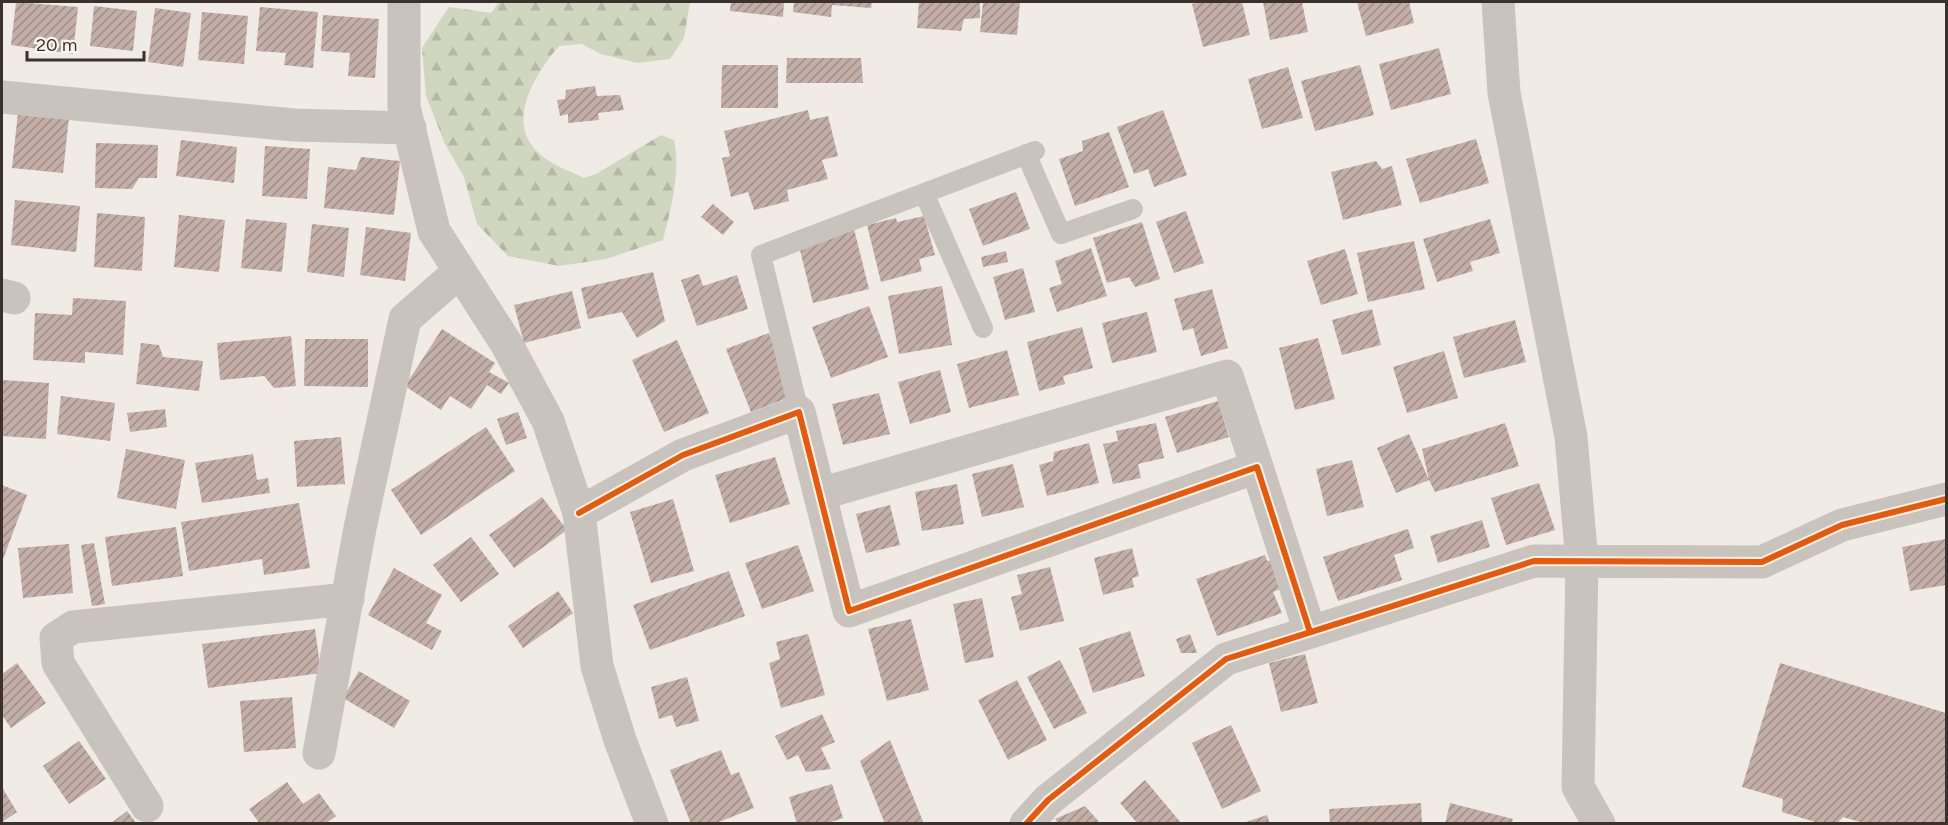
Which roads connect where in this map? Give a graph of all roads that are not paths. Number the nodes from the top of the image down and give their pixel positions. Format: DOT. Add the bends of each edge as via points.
graph roads {
  1 [pos="404,2"];
  2 [pos="1498,2"];
  3 [pos="2,97"];
  4 [pos="410,128"];
  5 [pos="924,193"];
  6 [pos="1133,209"];
  7 [pos="460,272"];
  8 [pos="982,328"];
  9 [pos="799,412"];
  10 [pos="1257,467"];
  11 [pos="820,494"];
  12 [pos="1947,499"];
  13 [pos="579,513"];
  14 [pos="1582,561"];
  15 [pos="348,599"];
  16 [pos="1310,632"];
  17 [pos="319,753"];
  18 [pos="147,806"];
  19 [pos="652,824"];
  20 [pos="1026,824"];
  21 [pos="1599,824"];
  1 -- 4 [label="street" via="404,107"];
  2 -- 14 [label="street" via="1504,93 1571,436"];
  3 -- 4 [label="street" via="294,125"];
  4 -- 7 [label="street" via="434,231"];
  5 -- 6 [label="lane" via="1030,152 1061,234"];
  5 -- 8 [label="lane"];
  5 -- 9 [label="lane" via="761,255"];
  7 -- 13 [label="street" via="506,343 548,421"];
  7 -- 15 [label="street" via="405,319"];
  9 -- 11 [label="street"];
  9 -- 13 [label="street" via="683,455"];
  10 -- 11 [label="street" via="1227,376"];
  10 -- 11 [label="street" via="849,611"];
  10 -- 16 [label="street"];
  12 -- 14 [label="street" via="1842,525 1762,562"];
  13 -- 19 [label="street" via="597,666"];
  14 -- 16 [label="street" via="1534,561"];
  14 -- 21 [label="street" via="1578,787"];
  15 -- 17 [label="street"];
  15 -- 18 [label="street" via="73,627 56,638 58,663"];
  16 -- 20 [label="street" via="1226,659 1048,800"];
}
